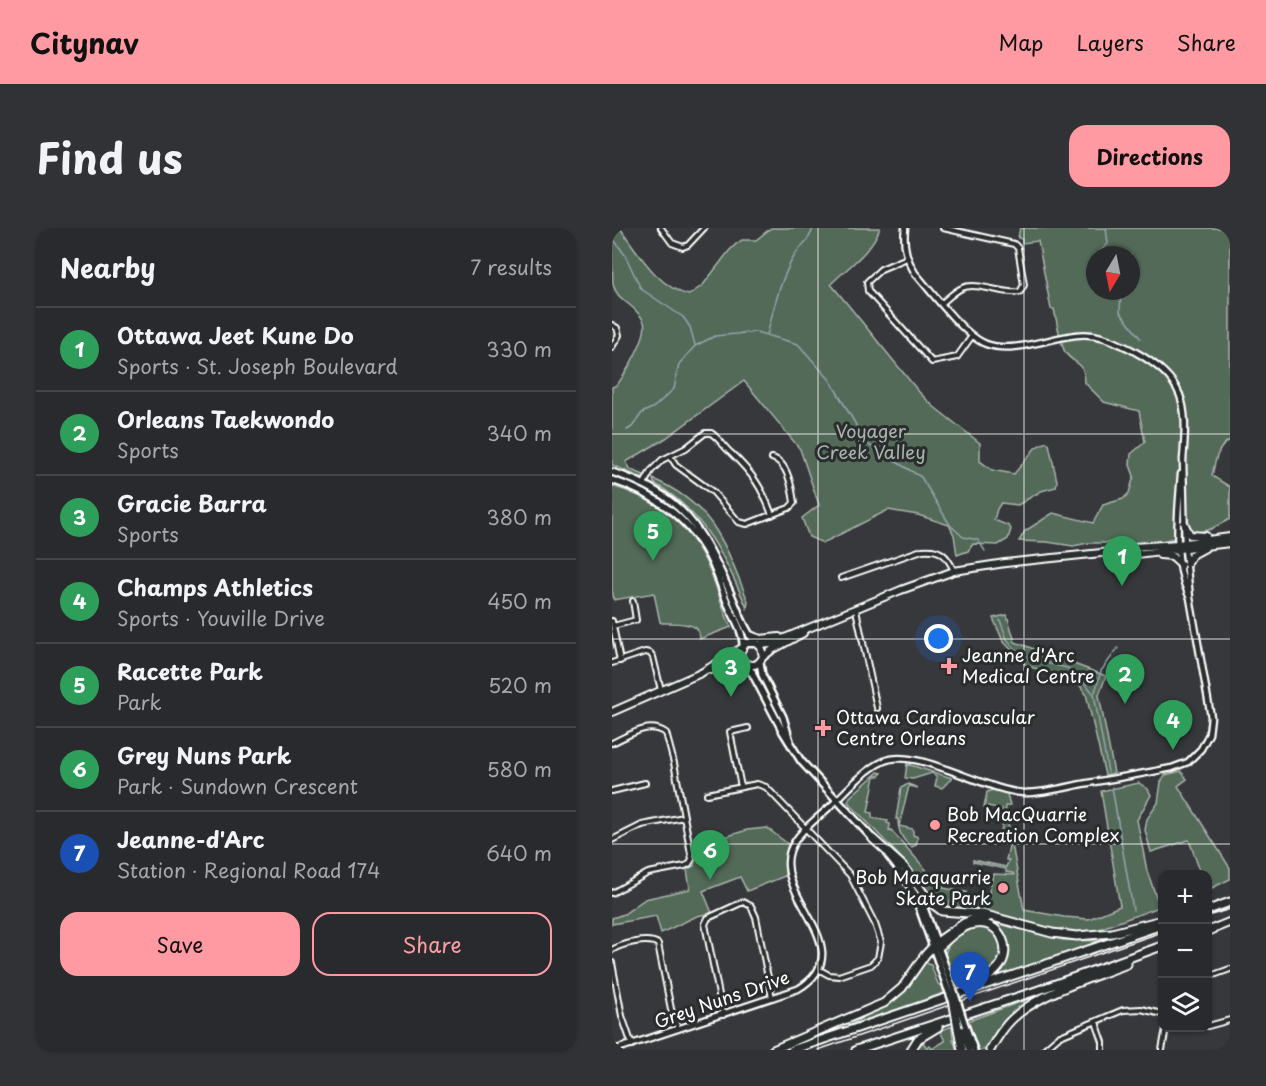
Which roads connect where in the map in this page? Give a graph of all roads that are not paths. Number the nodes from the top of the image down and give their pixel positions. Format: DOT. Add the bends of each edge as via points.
graph roads {
  1 [pos="661,228"];
  2 [pos="704,228"];
  3 [pos="906,228"];
  4 [pos="944,228"];
  5 [pos="907,258"];
  6 [pos="942,303"];
  7 [pos="612,325"];
  8 [pos="972,336"];
  9 [pos="612,347"];
  10 [pos="670,456"];
  11 [pos="772,458"];
  12 [pos="1183,458"];
  13 [pos="612,472"];
  14 [pos="612,480"];
  15 [pos="644,484"];
  16 [pos="641,491"];
  17 [pos="772,515"];
  18 [pos="1184,523"];
  19 [pos="1230,535"];
  20 [pos="1230,543"];
  21 [pos="1211,545"];
  22 [pos="1181,546"];
  23 [pos="1111,552"];
  24 [pos="1136,554"];
  25 [pos="1184,564"];
  26 [pos="954,571"];
  27 [pos="841,578"];
  28 [pos="633,601"];
  29 [pos="856,610"];
  30 [pos="612,623"];
  31 [pos="808,630"];
  32 [pos="791,634"];
  33 [pos="750,635"];
  34 [pos="757,644"];
  35 [pos="742,647"];
  36 [pos="761,660"];
  37 [pos="620,661"];
  38 [pos="612,663"];
  39 [pos="745,663"];
  40 [pos="711,671"];
  41 [pos="752,672"];
  42 [pos="700,673"];
  43 [pos="661,690"];
  44 [pos="877,708"];
  45 [pos="612,712"];
  46 [pos="748,728"];
  47 [pos="612,742"];
  48 [pos="792,747"];
  49 [pos="645,783"];
  50 [pos="741,787"];
  51 [pos="612,791"];
  52 [pos="707,794"];
  53 [pos="837,801"];
  54 [pos="684,817"];
  55 [pos="806,829"];
  56 [pos="873,839"];
  57 [pos="612,840"];
  58 [pos="612,893"];
  59 [pos="1004,920"];
  60 [pos="1158,921"];
  61 [pos="1230,922"];
  62 [pos="1158,926"];
  63 [pos="1212,929"];
  64 [pos="937,945"];
  65 [pos="1158,949"];
  66 [pos="612,950"];
  67 [pos="1158,950"];
  68 [pos="612,963"];
  69 [pos="818,969"];
  70 [pos="1230,969"];
  71 [pos="1212,976"];
  72 [pos="772,998"];
  73 [pos="1013,999"];
  74 [pos="956,1005"];
  75 [pos="1158,1013"];
  76 [pos="723,1015"];
  77 [pos="887,1017"];
  78 [pos="1230,1020"];
  79 [pos="1096,1022"];
  80 [pos="1212,1025"];
  81 [pos="961,1027"];
  82 [pos="678,1030"];
  83 [pos="1165,1032"];
  84 [pos="632,1045"];
  85 [pos="614,1050"];
  86 [pos="773,1050"];
  87 [pos="792,1050"];
  88 [pos="856,1050"];
  89 [pos="910,1050"];
  90 [pos="962,1050"];
  91 [pos="969,1050"];
  92 [pos="974,1050"];
  93 [pos="990,1050"];
  94 [pos="1043,1050"];
  95 [pos="1103,1050"];
  96 [pos="1162,1050"];
  1 -- 2 [label="street" via="672,243 683,247"];
  3 -- 5 [label="street"];
  4 -- 6 [label="street" via="1014,244 1024,285 1020,292 1010,294 968,286"];
  5 -- 6 [label="street"];
  5 -- 8 [label="street" via="881,269 866,284 868,291 932,362 957,357"];
  6 -- 8 [label="street"];
  7 -- 9 [label="street" via="620,335"];
  8 -- 12 [label="street" via="985,344 1005,347 1088,334 1110,339 1139,354 1166,372 1180,394 1185,415"];
  10 -- 15 [label="street" via="653,468"];
  10 -- 17 [label="street" via="676,465 713,492 739,522 750,524"];
  10 -- 17 [label="street" via="705,433 714,434 762,489"];
  11 -- 17 [label="street" via="784,467 794,500 791,507"];
  12 -- 18 [label="street"];
  12 -- 22 [label="street"];
  13 -- 15 [label="main road"];
  14 -- 16 [label="main road"];
  15 -- 16 [label="main road"];
  15 -- 33 [label="main road" via="675,505 698,529"];
  16 -- 35 [label="main road" via="673,511 695,534 712,562 741,632"];
  18 -- 19 [label="main road" via="1190,535"];
  18 -- 22 [label="street"];
  19 -- 22 [label="main road"];
  20 -- 21 [label="main road"];
  21 -- 22 [label="main road"];
  21 -- 25 [label="main road" via="1194,553"];
  22 -- 23 [label="main road" via="1119,548"];
  22 -- 24 [label="main road"];
  22 -- 25 [label="street"];
  23 -- 24 [label="main road"];
  23 -- 26 [label="main road"];
  24 -- 25 [label="main road" via="1174,556"];
  25 -- 53 [label="street" via="1211,717 1206,742 1195,756 1180,766 1021,793 915,760 889,759 876,765"];
  26 -- 27 [label="street" via="947,557 932,549"];
  26 -- 29 [label="main road"];
  28 -- 30 [label="street" via="636,620"];
  29 -- 31 [label="main road"];
  29 -- 44 [label="street"];
  30 -- 37 [label="street"];
  31 -- 32 [label="main road"];
  31 -- 36 [label="main road"];
  32 -- 33 [label="main road" via="765,640"];
  32 -- 34 [label="main road" via="770,644"];
  33 -- 34 [label="main road"];
  34 -- 35 [label="main road" via="749,642"];
  34 -- 36 [label="main road" via="763,650"];
  35 -- 39 [label="main road" via="740,656"];
  35 -- 42 [label="main road"];
  36 -- 39 [label="main road" via="754,665"];
  36 -- 48 [label="main road" via="762,675 783,717"];
  37 -- 38 [label="street"];
  37 -- 43 [label="street" via="650,653"];
  39 -- 40 [label="main road" via="735,662"];
  39 -- 41 [label="main road"];
  40 -- 41 [label="main road" via="741,667"];
  40 -- 42 [label="main road"];
  41 -- 48 [label="main road"];
  42 -- 43 [label="main road"];
  43 -- 45 [label="main road"];
  46 -- 50 [label="street" via="730,732"];
  47 -- 54 [label="street" via="645,728 666,734"];
  48 -- 53 [label="main road"];
  49 -- 51 [label="street"];
  50 -- 52 [label="street"];
  50 -- 55 [label="street" via="766,787"];
  53 -- 55 [label="street"];
  53 -- 56 [label="main road"];
  54 -- 57 [label="street" via="642,825"];
  54 -- 58 [label="street" via="692,856 689,864 648,873"];
  55 -- 69 [label="street" via="792,846 788,868 820,941"];
  55 -- 69 [label="street" via="850,875 875,924 881,945 878,958 871,965 839,976"];
  56 -- 59 [label="highway" via="905,868 936,908"];
  56 -- 64 [label="main road" via="913,892"];
  59 -- 60 [label="highway" via="1077,936 1112,933"];
  59 -- 64 [label="highway" via="974,919 958,926"];
  61 -- 63 [label="highway"];
  62 -- 77 [label="highway"];
  64 -- 74 [label="main road, bridge"];
  64 -- 77 [label="highway" via="962,929 981,923 1001,934 1005,955 989,976"];
  64 -- 86 [label="highway" via="890,999"];
  65 -- 73 [label="highway"];
  66 -- 82 [label="street" via="650,941 657,944"];
  67 -- 93 [label="highway" via="1035,1002 1014,1017"];
  68 -- 84 [label="street"];
  69 -- 72 [label="street, Grey Nuns Drive" via="805,985"];
  70 -- 71 [label="street"];
  72 -- 76 [label="street, Grey Nuns Drive"];
  72 -- 76 [label="street" via="756,917 751,906 743,902 708,918 705,924"];
  73 -- 88 [label="highway"];
  73 -- 89 [label="highway" via="930,1031"];
  74 -- 81 [label="highway, bridge"];
  75 -- 79 [label="street" via="1130,1009"];
  76 -- 82 [label="street, Grey Nuns Drive"];
  77 -- 87 [label="highway"];
  78 -- 80 [label="street"];
  79 -- 94 [label="street" via="1058,1037"];
  79 -- 95 [label="street"];
  81 -- 90 [label="highway"];
  81 -- 91 [label="main road"];
  81 -- 92 [label="main road"];
  82 -- 84 [label="street, Grey Nuns Drive"];
  83 -- 96 [label="street"];
  84 -- 85 [label="street, Grey Nuns Drive"];
}
